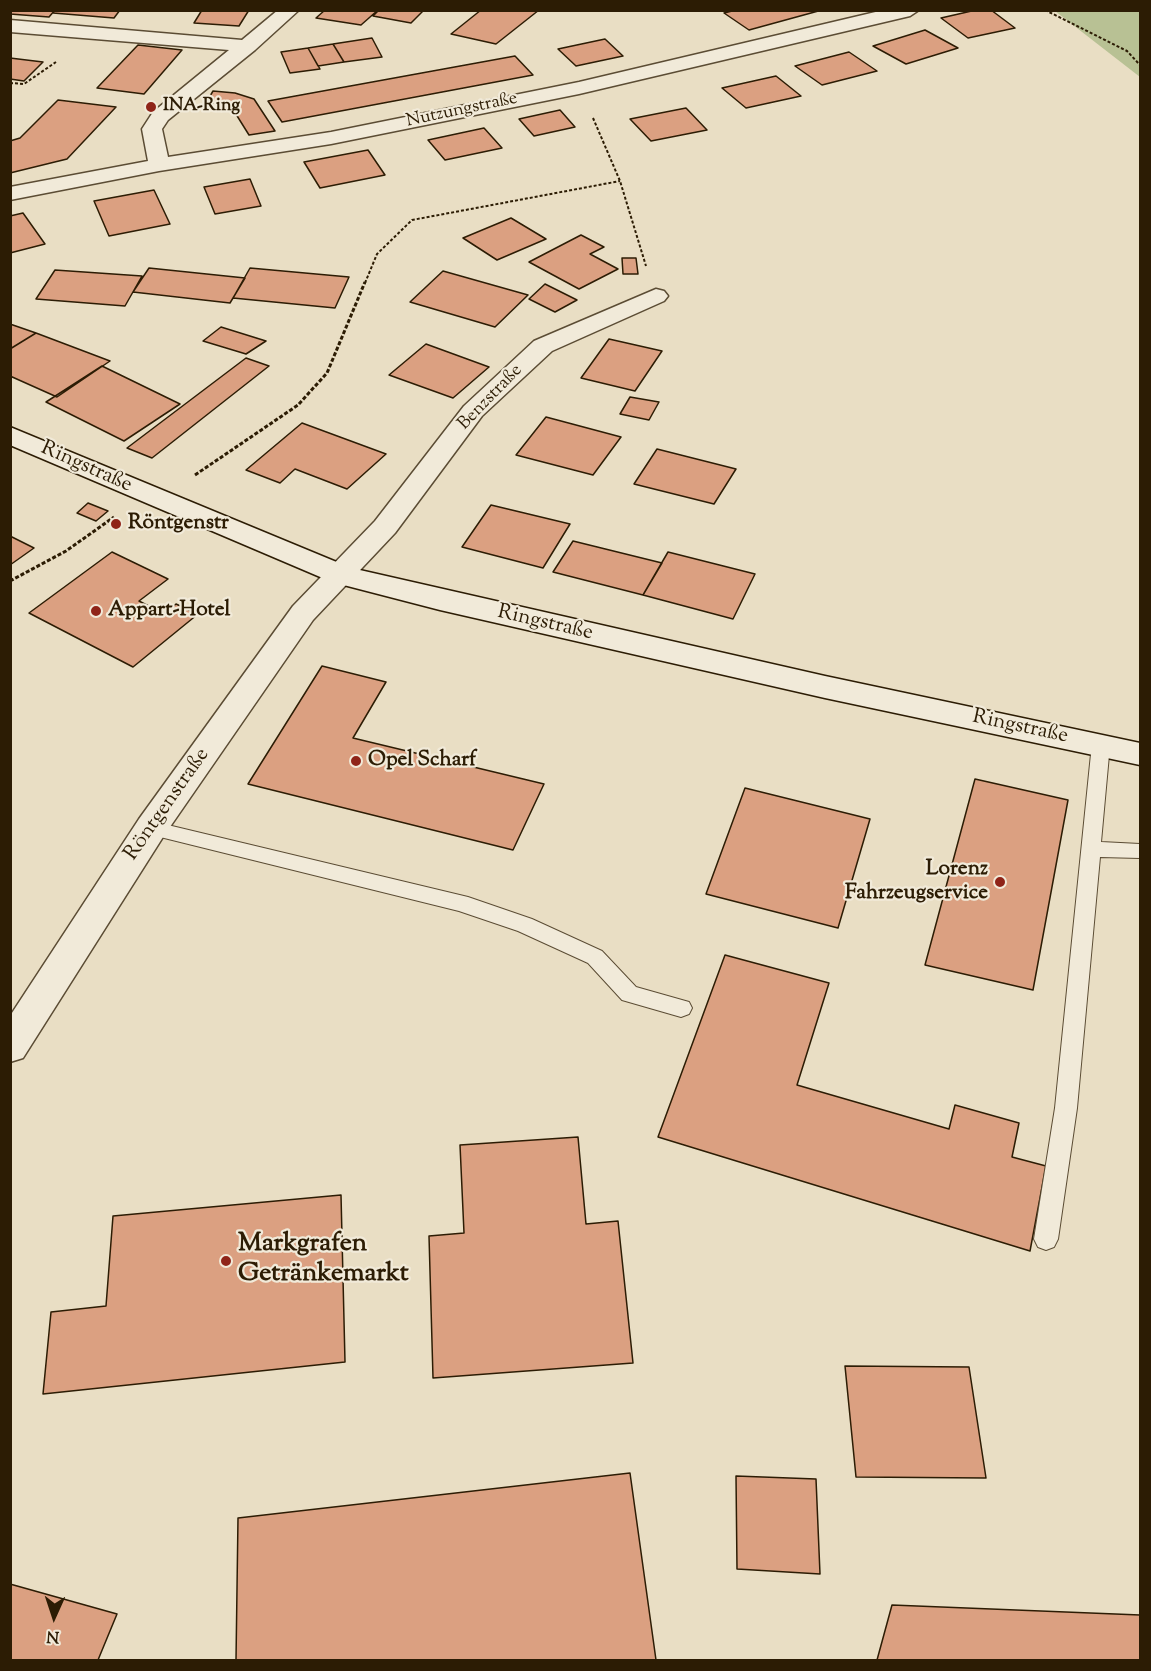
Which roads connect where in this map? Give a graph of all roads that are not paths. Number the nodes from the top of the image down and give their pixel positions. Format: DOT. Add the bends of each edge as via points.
graph roads {
  1 [pos="290,10"];
  2 [pos="910,10"];
  3 [pos="10,26"];
  4 [pos="248,45"];
  5 [pos="159,165"];
  6 [pos="10,194"];
  7 [pos="656,296"];
  8 [pos="10,435"];
  9 [pos="342,575"];
  10 [pos="1101,744"];
  11 [pos="1140,754"];
  12 [pos="151,828"];
  13 [pos="1093,849"];
  14 [pos="1140,851"];
  15 [pos="681,1008"];
  16 [pos="10,1047"];
  17 [pos="1046,1239"];
  1 -- 4 [label="street"];
  2 -- 5 [label="street, Nutzungstraße" via="579,87 331,138"];
  3 -- 4 [label="street"];
  4 -- 5 [label="street" via="160,116 152,129"];
  5 -- 6 [label="street, Nutzungstraße"];
  7 -- 9 [label="street, Benzstraße" via="543,346 473,411 385,527"];
  8 -- 9 [label="street, Ringstraße"];
  9 -- 10 [label="street, Ringstraße" via="814,685"];
  9 -- 12 [label="street, Röntgenstraße" via="303,613"];
  10 -- 11 [label="street, Ringstraße"];
  10 -- 13 [label="lane"];
  12 -- 15 [label="lane" via="460,903 525,925 595,957 629,994"];
  12 -- 16 [label="street, Röntgenstraße"];
  13 -- 14 [label="lane"];
  13 -- 17 [label="lane" via="1066,1108"];
}
